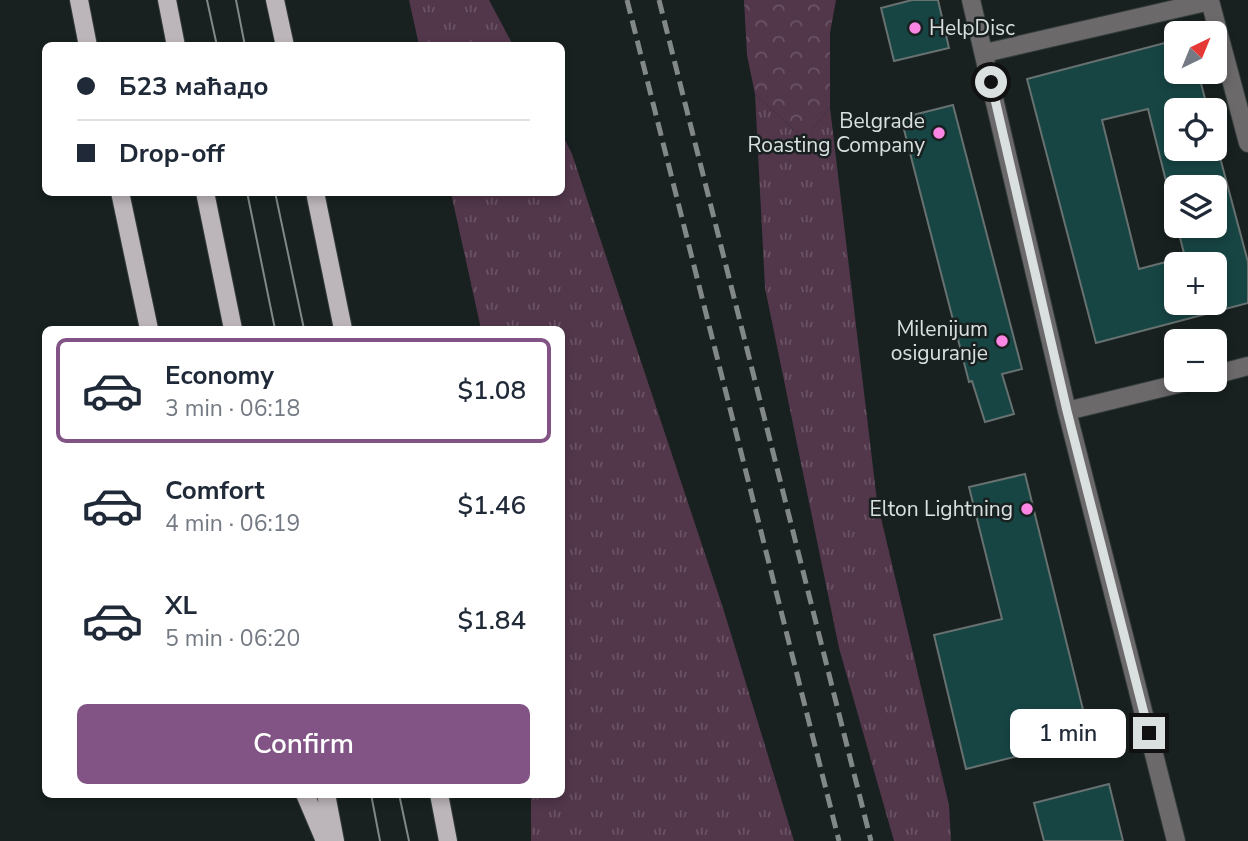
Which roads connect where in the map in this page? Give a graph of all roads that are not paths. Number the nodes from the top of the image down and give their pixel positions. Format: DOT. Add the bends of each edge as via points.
graph roads {
  1 [pos="79,0"];
  2 [pos="167,0"];
  3 [pos="275,0"];
  4 [pos="971,0"];
  5 [pos="87,42"];
  6 [pos="175,42"];
  7 [pos="284,42"];
  8 [pos="985,53"];
  9 [pos="1248,143"];
  10 [pos="121,196"];
  11 [pos="206,196"];
  12 [pos="316,196"];
  13 [pos="148,326"];
  14 [pos="232,326"];
  15 [pos="342,326"];
  16 [pos="1248,366"];
  17 [pos="1227,372"];
  18 [pos="1164,387"];
  19 [pos="1067,411"];
  20 [pos="307,798"];
  21 [pos="327,798"];
  22 [pos="440,798"];
  23 [pos="325,841"];
  24 [pos="335,841"];
  25 [pos="448,841"];
  26 [pos="1176,841"];
  1 -- 5 [label="main road"];
  2 -- 6 [label="main road"];
  3 -- 7 [label="main road"];
  4 -- 8 [label="lane"];
  8 -- 9 [label="lane" via="1210,1"];
  8 -- 19 [label="lane"];
  10 -- 13 [label="main road"];
  11 -- 14 [label="main road"];
  12 -- 15 [label="main road"];
  16 -- 17 [label="lane"];
  18 -- 19 [label="lane"];
  19 -- 26 [label="lane"];
  20 -- 23 [label="main road"];
  21 -- 24 [label="main road"];
  22 -- 25 [label="main road"];
}
